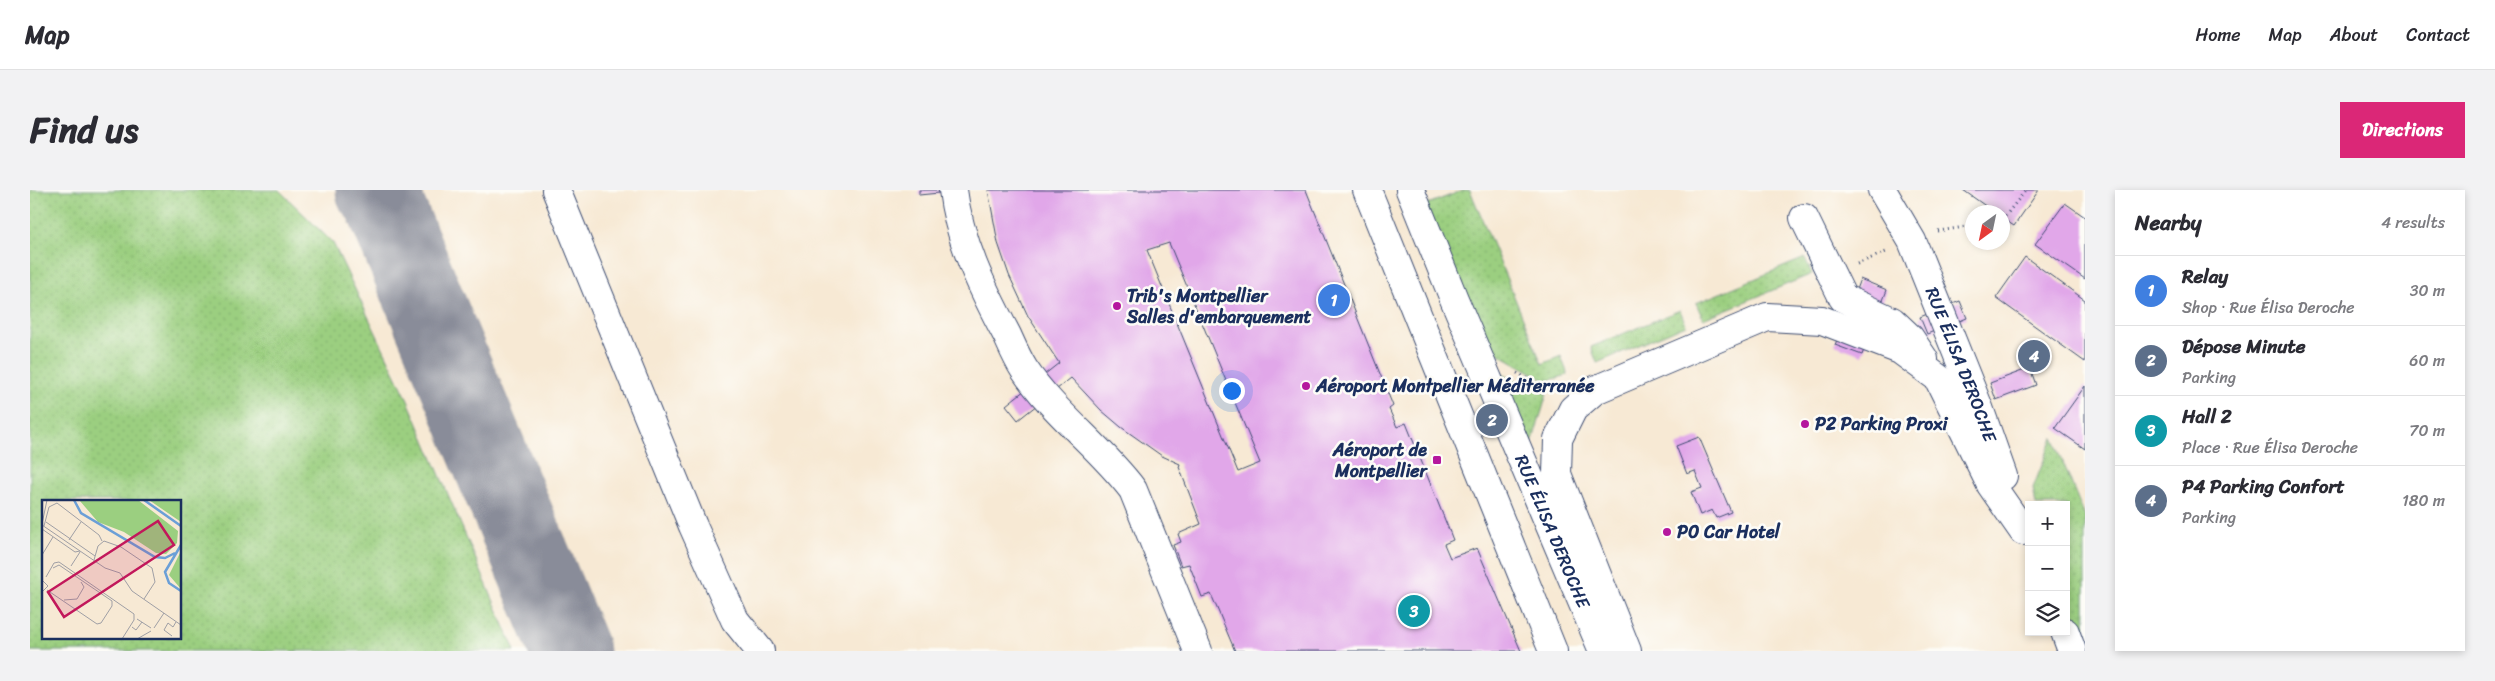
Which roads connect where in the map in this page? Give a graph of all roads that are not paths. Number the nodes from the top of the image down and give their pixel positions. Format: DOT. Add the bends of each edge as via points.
graph roads {
  1 [pos="556,190"];
  2 [pos="953,190"];
  3 [pos="1367,190"];
  4 [pos="1410,190"];
  5 [pos="1882,190"];
  6 [pos="1804,218"];
  7 [pos="1938,378"];
  8 [pos="2025,535"];
  9 [pos="2025,536"];
  10 [pos="2066,636"];
  11 [pos="760,651"];
  12 [pos="1198,651"];
  13 [pos="1553,651"];
  14 [pos="1603,651"];
  15 [pos="1627,651"];
  16 [pos="2072,651"];
  1 -- 11 [label="street" via="693,526 735,620"];
  2 -- 12 [label="street" via="964,236 987,299 1025,369 1080,434 1116,467 1133,490"];
  3 -- 13 [label="street"];
  4 -- 14 [label="street, RUE ÉLISA DEROCHE"];
  5 -- 8 [label="street, RUE ÉLISA DEROCHE" via="1916,249"];
  6 -- 7 [label="street" via="1843,298 1892,321 1910,338"];
  7 -- 9 [label="street" via="1991,485"];
  7 -- 15 [label="street" via="1900,350 1822,320 1767,317 1595,390 1573,410 1558,439 1557,474"];
  10 -- 16 [label="street"];
}
